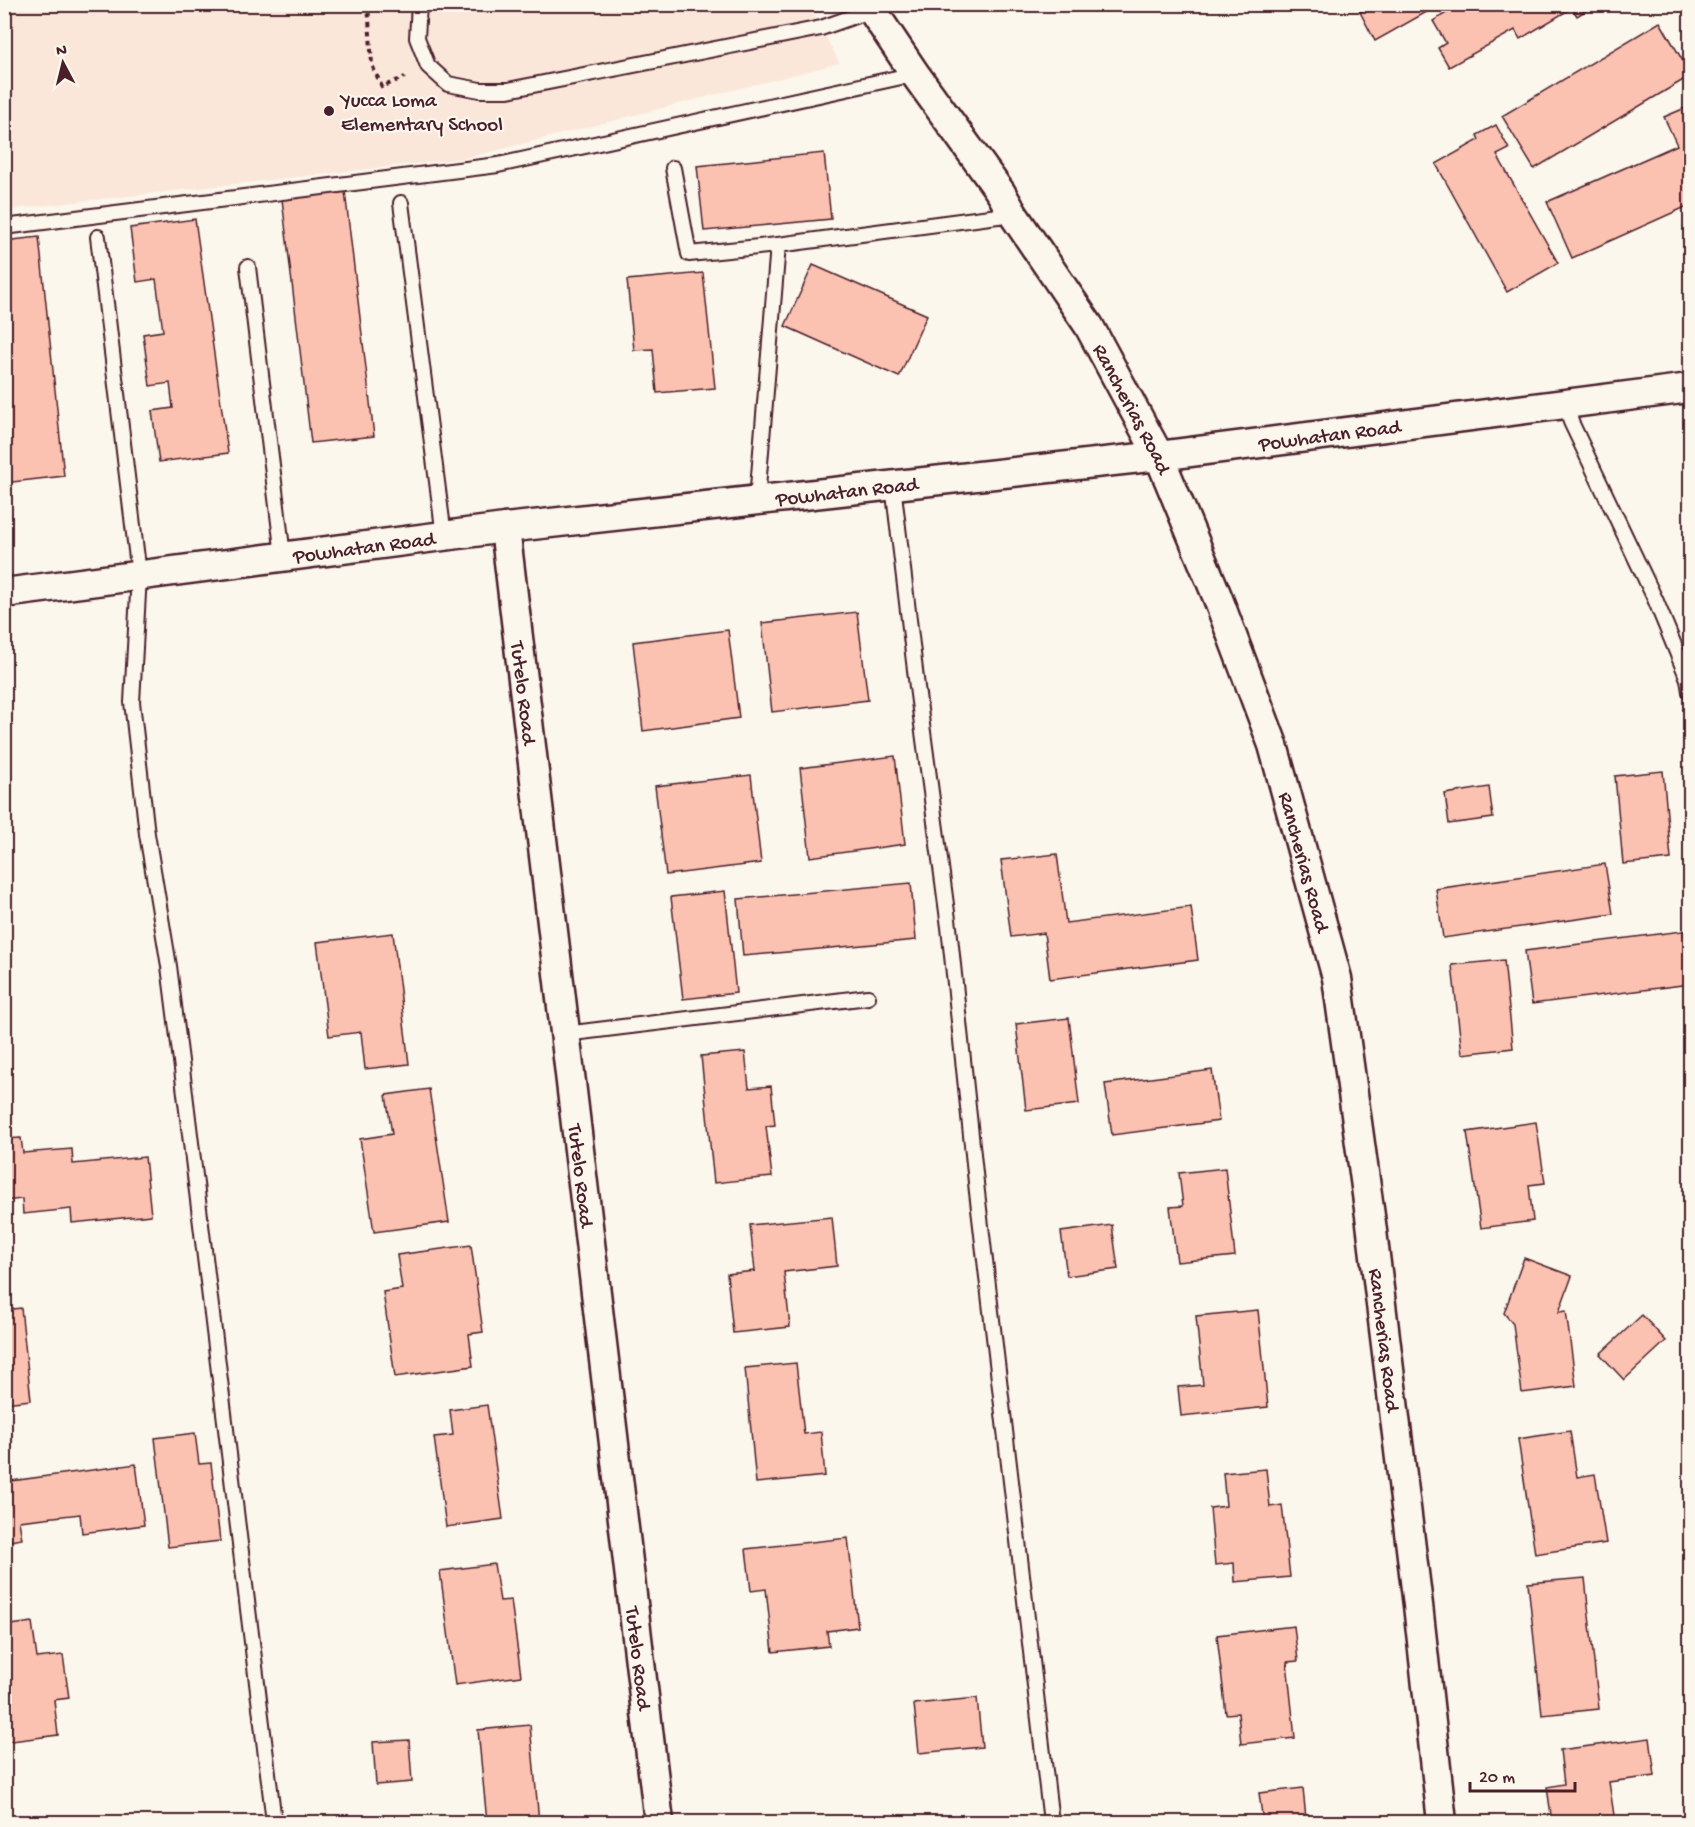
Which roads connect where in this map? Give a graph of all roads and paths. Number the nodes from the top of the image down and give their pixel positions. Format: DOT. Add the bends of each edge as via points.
graph roads {
  1 [pos="368,4"];
  2 [pos="419,4"];
  3 [pos="870,7"];
  4 [pos="428,66"];
  5 [pos="915,74"];
  6 [pos="673,168"];
  7 [pos="401,203"];
  8 [pos="1013,214"];
  9 [pos="4,227"];
  10 [pos="98,237"];
  11 [pos="777,245"];
  12 [pos="248,267"];
  13 [pos="1690,388"];
  14 [pos="1567,404"];
  15 [pos="1159,456"];
  16 [pos="892,485"];
  17 [pos="757,500"];
  18 [pos="505,528"];
  19 [pos="444,536"];
  20 [pos="283,556"];
  21 [pos="139,575"];
  22 [pos="4,593"];
  23 [pos="1690,692"];
  24 [pos="868,997"];
  25 [pos="565,1034"];
  26 [pos="274,1822"];
  27 [pos="659,1822"];
  28 [pos="1052,1822"];
  29 [pos="1442,1822"];
  1 -- 4 [label="path" via="372,65 382,87"];
  2 -- 4 [label="lane" via="417,38"];
  3 -- 4 [label="lane" via="821,28 508,90 448,84"];
  3 -- 5 [label="street, Rancherias Road"];
  5 -- 8 [label="street, Rancherias Road"];
  5 -- 9 [label="lane" via="498,165"];
  6 -- 11 [label="lane" via="689,254"];
  7 -- 19 [label="lane"];
  8 -- 11 [label="lane"];
  8 -- 15 [label="street, Rancherias Road" via="1089,326"];
  10 -- 21 [label="lane"];
  11 -- 17 [label="lane"];
  12 -- 20 [label="lane"];
  13 -- 14 [label="street, Powhatan Road"];
  14 -- 15 [label="street, Powhatan Road"];
  14 -- 23 [label="lane" via="1571,422 1655,599"];
  15 -- 16 [label="street, Powhatan Road"];
  15 -- 29 [label="street, Rancherias Road" via="1273,745 1337,978 1371,1223"];
  16 -- 17 [label="street, Powhatan Road"];
  16 -- 28 [label="lane" via="949,927"];
  17 -- 18 [label="street, Powhatan Road"];
  18 -- 19 [label="street, Powhatan Road"];
  18 -- 25 [label="street, Tutelo Road"];
  19 -- 20 [label="street, Powhatan Road"];
  20 -- 21 [label="street, Powhatan Road"];
  21 -- 22 [label="street, Powhatan Road"];
  21 -- 26 [label="lane" via="132,702 147,834 182,1061"];
  24 -- 25 [label="lane"];
  25 -- 27 [label="street, Tutelo Road"];
}
